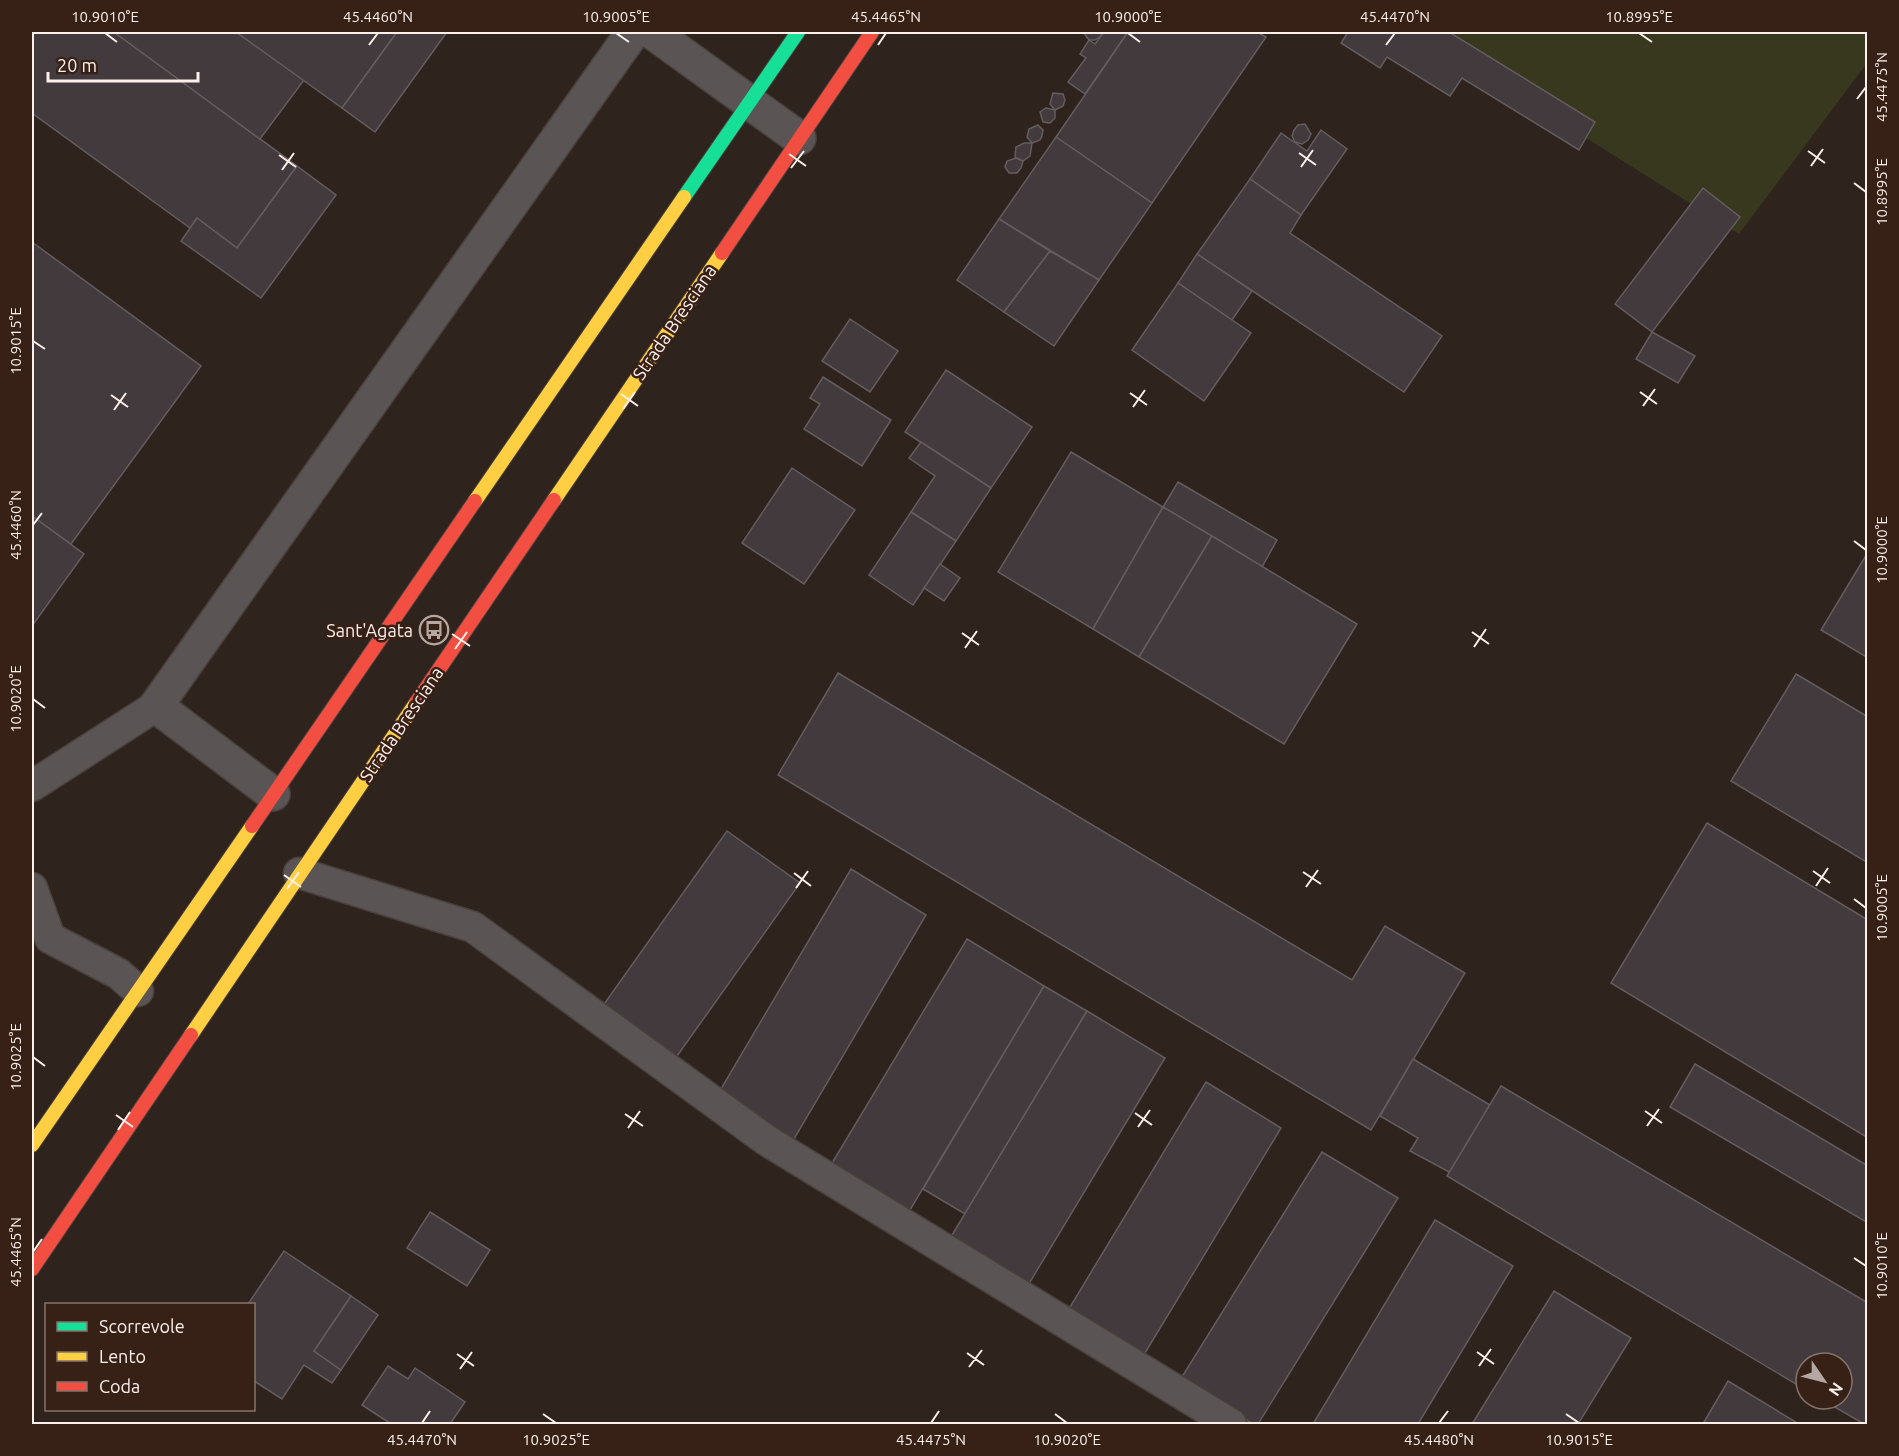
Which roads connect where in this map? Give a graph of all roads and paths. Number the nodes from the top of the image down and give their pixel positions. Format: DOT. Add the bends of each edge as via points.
graph roads {
  1 [pos="633,32"];
  2 [pos="652,32"];
  3 [pos="798,32"];
  4 [pos="872,32"];
  5 [pos="750,103"];
  6 [pos="799,138"];
  7 [pos="156,706"];
  8 [pos="32,786"];
  9 [pos="273,794"];
  10 [pos="299,873"];
  11 [pos="32,888"];
  12 [pos="138,991"];
  13 [pos="32,1145"];
  14 [pos="32,1269"];
  15 [pos="1231,1425"];
  1 -- 7 [label="street"];
  2 -- 5 [label="street"];
  3 -- 5 [label="main road"];
  4 -- 6 [label="main road, Strada Bresciana"];
  5 -- 6 [label="street"];
  5 -- 9 [label="main road"];
  6 -- 10 [label="main road, Strada Bresciana"];
  7 -- 8 [label="lane"];
  7 -- 9 [label="street"];
  9 -- 12 [label="main road"];
  10 -- 14 [label="main road, Strada Bresciana"];
  10 -- 15 [label="lane" via="473,927 766,1140"];
  11 -- 12 [label="lane" via="50,938 119,974"];
  12 -- 13 [label="main road"];
}
